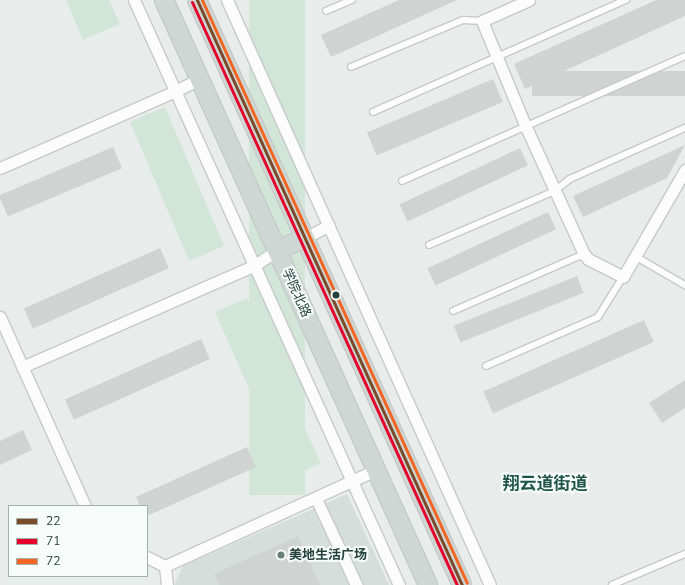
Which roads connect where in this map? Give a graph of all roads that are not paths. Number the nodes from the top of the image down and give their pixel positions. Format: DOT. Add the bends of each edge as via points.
graph roads {
  1 [pos="134,0"];
  2 [pos="164,0"];
  3 [pos="197,0"];
  4 [pos="227,0"];
  5 [pos="352,0"];
  6 [pos="529,0"];
  7 [pos="626,0"];
  8 [pos="326,11"];
  9 [pos="482,21"];
  10 [pos="685,56"];
  11 [pos="496,57"];
  12 [pos="351,67"];
  13 [pos="200,79"];
  14 [pos="175,91"];
  15 [pos="373,112"];
  16 [pos="526,127"];
  17 [pos="685,128"];
  18 [pos="0,168"];
  19 [pos="685,170"];
  20 [pos="402,181"];
  21 [pos="555,191"];
  22 [pos="329,225"];
  23 [pos="305,238"];
  24 [pos="429,245"];
  25 [pos="277,250"];
  26 [pos="584,254"];
  27 [pos="635,255"];
  28 [pos="255,265"];
  29 [pos="623,277"];
  30 [pos="685,285"];
  31 [pos="453,311"];
  32 [pos="0,318"];
  33 [pos="486,366"];
  34 [pos="22,367"];
  35 [pos="376,470"];
  36 [pos="352,481"];
  37 [pos="316,497"];
  38 [pos="85,505"];
  39 [pos="685,554"];
  40 [pos="148,558"];
  41 [pos="165,566"];
  42 [pos="167,585"];
  43 [pos="354,585"];
  44 [pos="360,585"];
  45 [pos="399,585"];
  46 [pos="428,585"];
  47 [pos="462,585"];
  48 [pos="490,585"];
  49 [pos="612,585"];
  1 -- 14 [label="street"];
  2 -- 13 [label="main road, 学院北路"];
  3 -- 23 [label="main road"];
  4 -- 22 [label="street"];
  5 -- 8 [label="lane"];
  6 -- 9 [label="street"];
  7 -- 11 [label="lane"];
  9 -- 11 [label="street"];
  9 -- 12 [label="lane" via="463,20"];
  10 -- 16 [label="lane"];
  11 -- 15 [label="lane"];
  11 -- 16 [label="street"];
  13 -- 14 [label="street"];
  13 -- 25 [label="main road, 学院北路"];
  14 -- 18 [label="street"];
  14 -- 28 [label="street"];
  16 -- 20 [label="lane"];
  16 -- 21 [label="street"];
  17 -- 21 [label="lane" via="570,180"];
  19 -- 27 [label="street"];
  21 -- 24 [label="lane"];
  21 -- 26 [label="street"];
  22 -- 23 [label="street"];
  22 -- 48 [label="street"];
  23 -- 25 [label="main road"];
  23 -- 47 [label="main road"];
  25 -- 28 [label="street"];
  25 -- 35 [label="main road, 学院北路"];
  26 -- 29 [label="street"];
  26 -- 31 [label="lane"];
  27 -- 29 [label="street"];
  27 -- 30 [label="lane"];
  28 -- 34 [label="street"];
  28 -- 36 [label="street"];
  29 -- 33 [label="lane" via="598,317"];
  32 -- 34 [label="street"];
  34 -- 38 [label="street"];
  35 -- 36 [label="street"];
  35 -- 46 [label="main road, 学院北路"];
  36 -- 37 [label="street"];
  36 -- 45 [label="street"];
  37 -- 41 [label="street"];
  37 -- 43 [label="lane"];
  37 -- 44 [label="lane"];
  39 -- 49 [label="lane"];
  40 -- 41 [label="street"];
  41 -- 42 [label="street"];
}
